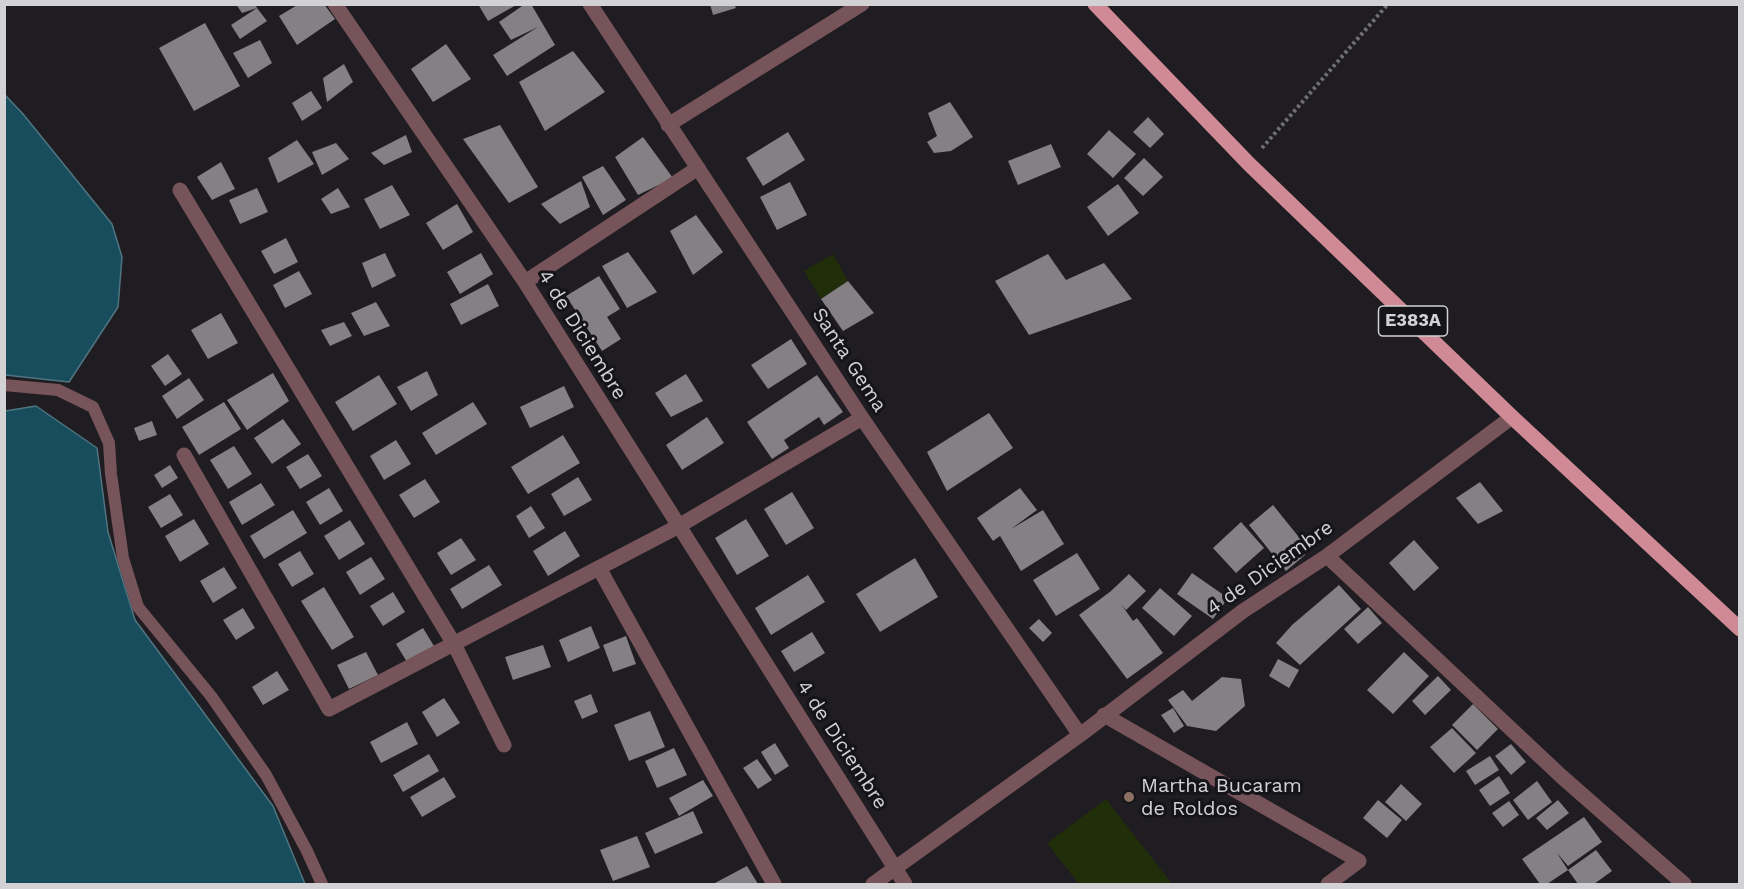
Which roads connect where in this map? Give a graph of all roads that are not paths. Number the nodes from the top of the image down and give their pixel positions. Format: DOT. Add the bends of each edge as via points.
graph roads {
  1 [pos="335,4"];
  2 [pos="590,4"];
  3 [pos="862,4"];
  4 [pos="1095,4"];
  5 [pos="668,125"];
  6 [pos="698,168"];
  7 [pos="180,190"];
  8 [pos="525,282"];
  9 [pos="4,386"];
  10 [pos="1512,417"];
  11 [pos="862,418"];
  12 [pos="184,455"];
  13 [pos="677,527"];
  14 [pos="1327,556"];
  15 [pos="599,568"];
  16 [pos="1740,629"];
  17 [pos="453,644"];
  18 [pos="1104,715"];
  19 [pos="1080,735"];
  20 [pos="504,745"];
  21 [pos="896,868"];
  22 [pos="322,885"];
  23 [pos="774,885"];
  24 [pos="873,885"];
  25 [pos="905,885"];
  26 [pos="1328,885"];
  27 [pos="1684,885"];
  1 -- 8 [label="street, 4 de Diciembre"];
  2 -- 5 [label="street, Santa Gema"];
  3 -- 5 [label="street"];
  4 -- 10 [label="main road, E383A" via="1249,164"];
  5 -- 6 [label="street, Santa Gema"];
  6 -- 8 [label="street"];
  6 -- 11 [label="street, Santa Gema"];
  7 -- 17 [label="street"];
  8 -- 13 [label="street, 4 de Diciembre"];
  9 -- 22 [label="lane" via="58,390 93,407 109,443 123,558 138,607 211,696 266,775"];
  10 -- 14 [label="street, 4 de Diciembre"];
  10 -- 16 [label="main road, E383A"];
  11 -- 13 [label="street"];
  11 -- 19 [label="street, Santa Gema"];
  12 -- 17 [label="street" via="329,709"];
  13 -- 15 [label="street"];
  13 -- 21 [label="street, 4 de Diciembre"];
  14 -- 18 [label="street, 4 de Diciembre" via="1243,611"];
  14 -- 27 [label="street" via="1561,776"];
  15 -- 17 [label="street"];
  15 -- 23 [label="street"];
  17 -- 20 [label="street"];
  18 -- 19 [label="street, 4 de Diciembre"];
  18 -- 26 [label="street" via="1359,861"];
  19 -- 21 [label="street, 4 de Diciembre"];
  21 -- 24 [label="street"];
  21 -- 25 [label="street"];
}
